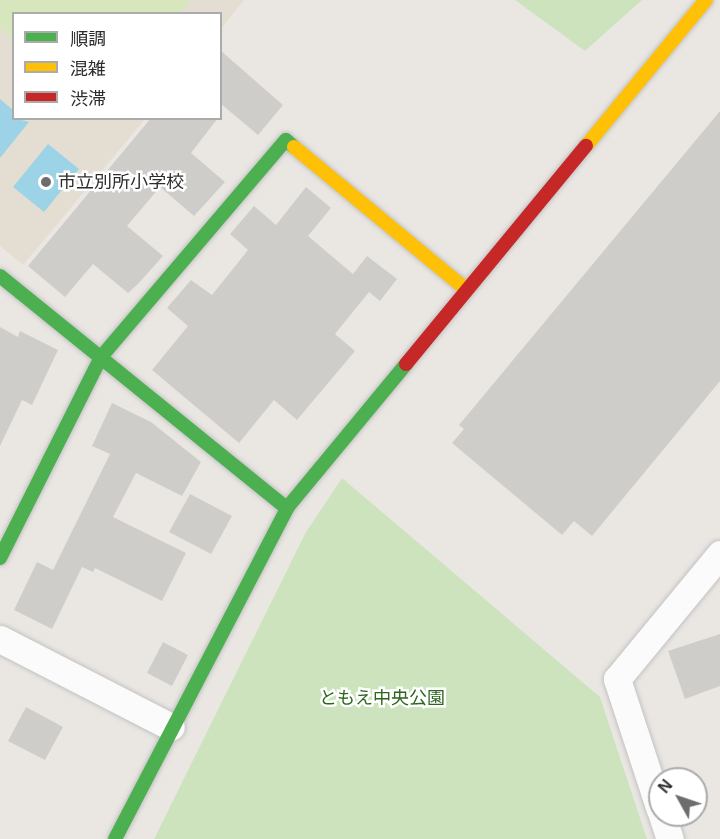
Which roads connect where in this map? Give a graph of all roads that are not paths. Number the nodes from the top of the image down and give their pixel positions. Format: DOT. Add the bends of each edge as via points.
graph roads {
  1 [pos="706,0"];
  2 [pos="0,276"];
  3 [pos="467,290"];
  4 [pos="101,357"];
  5 [pos="287,508"];
  6 [pos="720,554"];
  7 [pos="0,558"];
  8 [pos="0,639"];
  9 [pos="171,726"];
  10 [pos="648,774"];
  11 [pos="115,839"];
  1 -- 3 [label="street"];
  2 -- 4 [label="street"];
  3 -- 4 [label="street" via="286,140"];
  3 -- 5 [label="street"];
  4 -- 5 [label="street"];
  4 -- 7 [label="street"];
  5 -- 9 [label="street"];
  6 -- 10 [label="street" via="617,680"];
  8 -- 9 [label="street"];
  9 -- 11 [label="street"];
}
